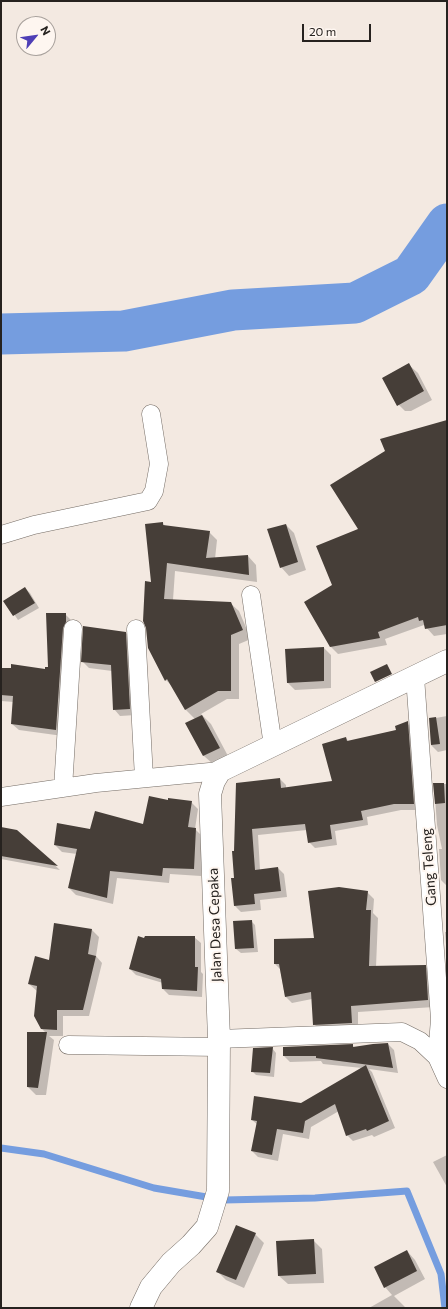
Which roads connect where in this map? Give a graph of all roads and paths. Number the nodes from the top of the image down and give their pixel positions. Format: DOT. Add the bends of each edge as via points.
graph roads {
  1 [pos="150,414"];
  2 [pos="1,535"];
  3 [pos="251,595"];
  4 [pos="73,629"];
  5 [pos="136,629"];
  6 [pos="447,661"];
  7 [pos="415,677"];
  8 [pos="273,746"];
  9 [pos="220,771"];
  10 [pos="144,778"];
  11 [pos="63,788"];
  12 [pos="1,797"];
  13 [pos="220,1043"];
  14 [pos="68,1045"];
  15 [pos="437,1057"];
  16 [pos="447,1079"];
  17 [pos="141,1308"];
  1 -- 2 [label="street" via="159,464 154,491 148,501 34,525"];
  3 -- 8 [label="street"];
  4 -- 11 [label="street"];
  5 -- 10 [label="street"];
  6 -- 7 [label="street"];
  7 -- 8 [label="street"];
  7 -- 15 [label="street, Gang Teleng" via="440,1019"];
  8 -- 9 [label="street"];
  9 -- 10 [label="street"];
  9 -- 13 [label="street, Jalan Desa Cepaka" via="210,794"];
  10 -- 11 [label="street"];
  11 -- 12 [label="street"];
  13 -- 14 [label="street"];
  13 -- 15 [label="street" via="402,1032 420,1041"];
  13 -- 17 [label="street, Jalan Desa Cepaka" via="218,1191 207,1227 151,1287"];
  15 -- 16 [label="street"];
}
